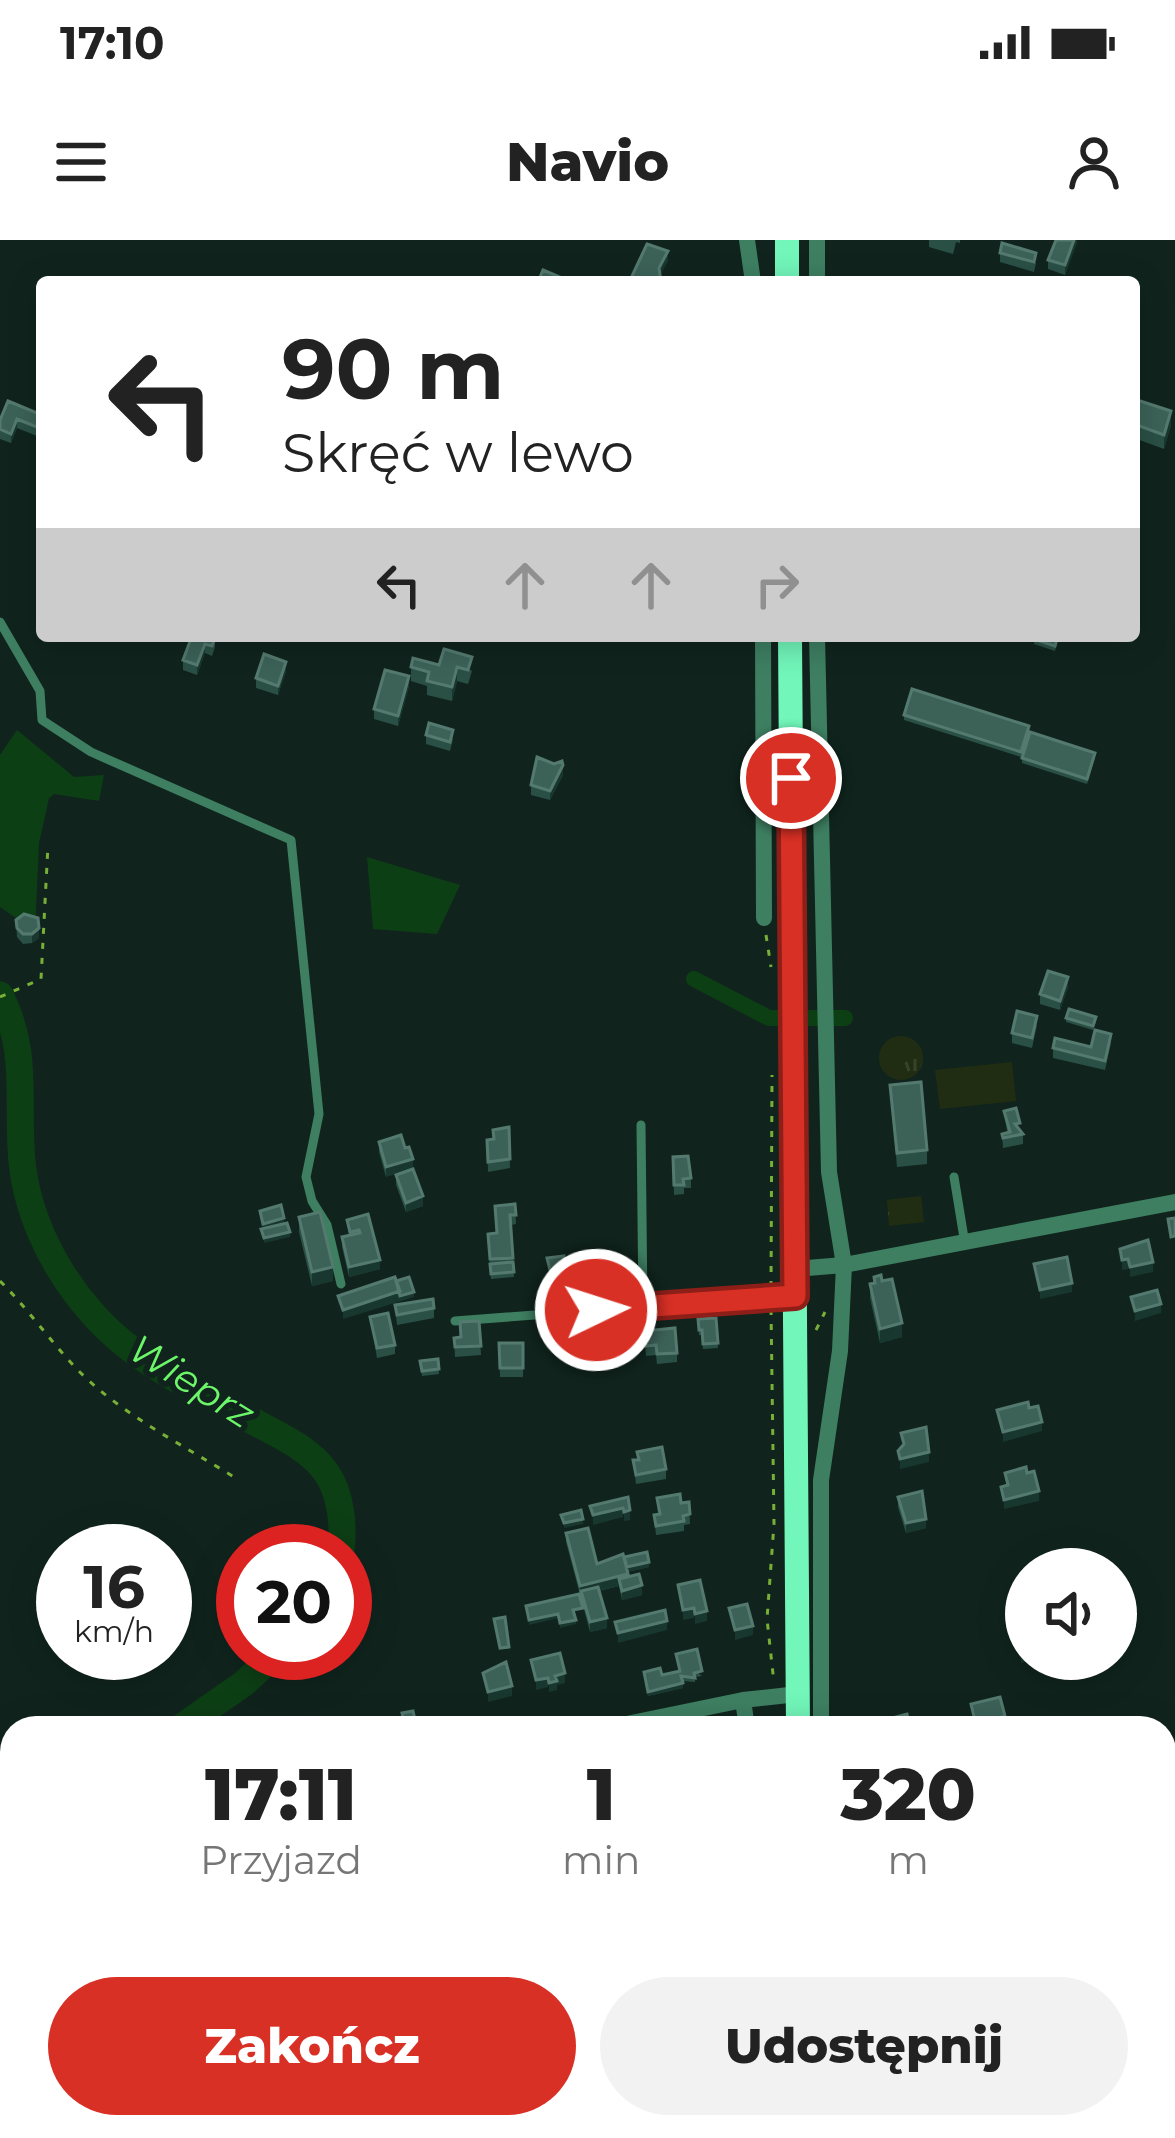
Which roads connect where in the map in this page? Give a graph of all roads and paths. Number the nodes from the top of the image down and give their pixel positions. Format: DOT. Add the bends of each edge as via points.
graph roads {
  1 [pos="747,240"];
  2 [pos="787,240"];
  3 [pos="817,240"];
  4 [pos="752,276"];
  5 [pos="787,276"];
  6 [pos="818,276"];
  7 [pos="0,622"];
  8 [pos="763,642"];
  9 [pos="790,642"];
  10 [pos="817,642"];
  11 [pos="48,845"];
  12 [pos="764,918"];
  13 [pos="773,974"];
  14 [pos="0,997"];
  15 [pos="776,1066"];
  16 [pos="641,1125"];
  17 [pos="953,1177"];
  18 [pos="1175,1202"];
  19 [pos="965,1244"];
  20 [pos="844,1265"];
  21 [pos="795,1269"];
  22 [pos="0,1282"];
  23 [pos="341,1284"];
  24 [pos="843,1289"];
  25 [pos="783,1297"];
  26 [pos="643,1307"];
  27 [pos="454,1321"];
  28 [pos="811,1339"];
  29 [pos="234,1477"];
  30 [pos="786,1694"];
  31 [pos="743,1700"];
  32 [pos="654,1716"];
  33 [pos="745,1716"];
  34 [pos="794,1716"];
  35 [pos="821,1716"];
  1 -- 4 [label="street"];
  2 -- 5 [label="main road"];
  3 -- 6 [label="street"];
  7 -- 23 [label="lane" via="40,691 42,720 91,752 291,840 319,1114 306,1177"];
  8 -- 12 [label="street"];
  9 -- 21 [label="main road"];
  10 -- 20 [label="street" via="830,1172"];
  11 -- 14 [label="path" via="41,980"];
  12 -- 13 [label="path"];
  15 -- 25 [label="path"];
  16 -- 26 [label="lane"];
  17 -- 19 [label="lane"];
  18 -- 19 [label="street"];
  19 -- 20 [label="street"];
  20 -- 21 [label="street"];
  20 -- 24 [label="street"];
  21 -- 25 [label="main road"];
  22 -- 29 [label="path" via="76,1368"];
  24 -- 28 [label="path"];
  24 -- 35 [label="street" via="821,1480"];
  25 -- 26 [label="lane"];
  25 -- 30 [label="main road"];
  25 -- 30 [label="path" via="767,1619"];
  26 -- 27 [label="lane"];
  30 -- 31 [label="street"];
  30 -- 34 [label="main road"];
  31 -- 32 [label="street"];
  31 -- 33 [label="street"];
}
